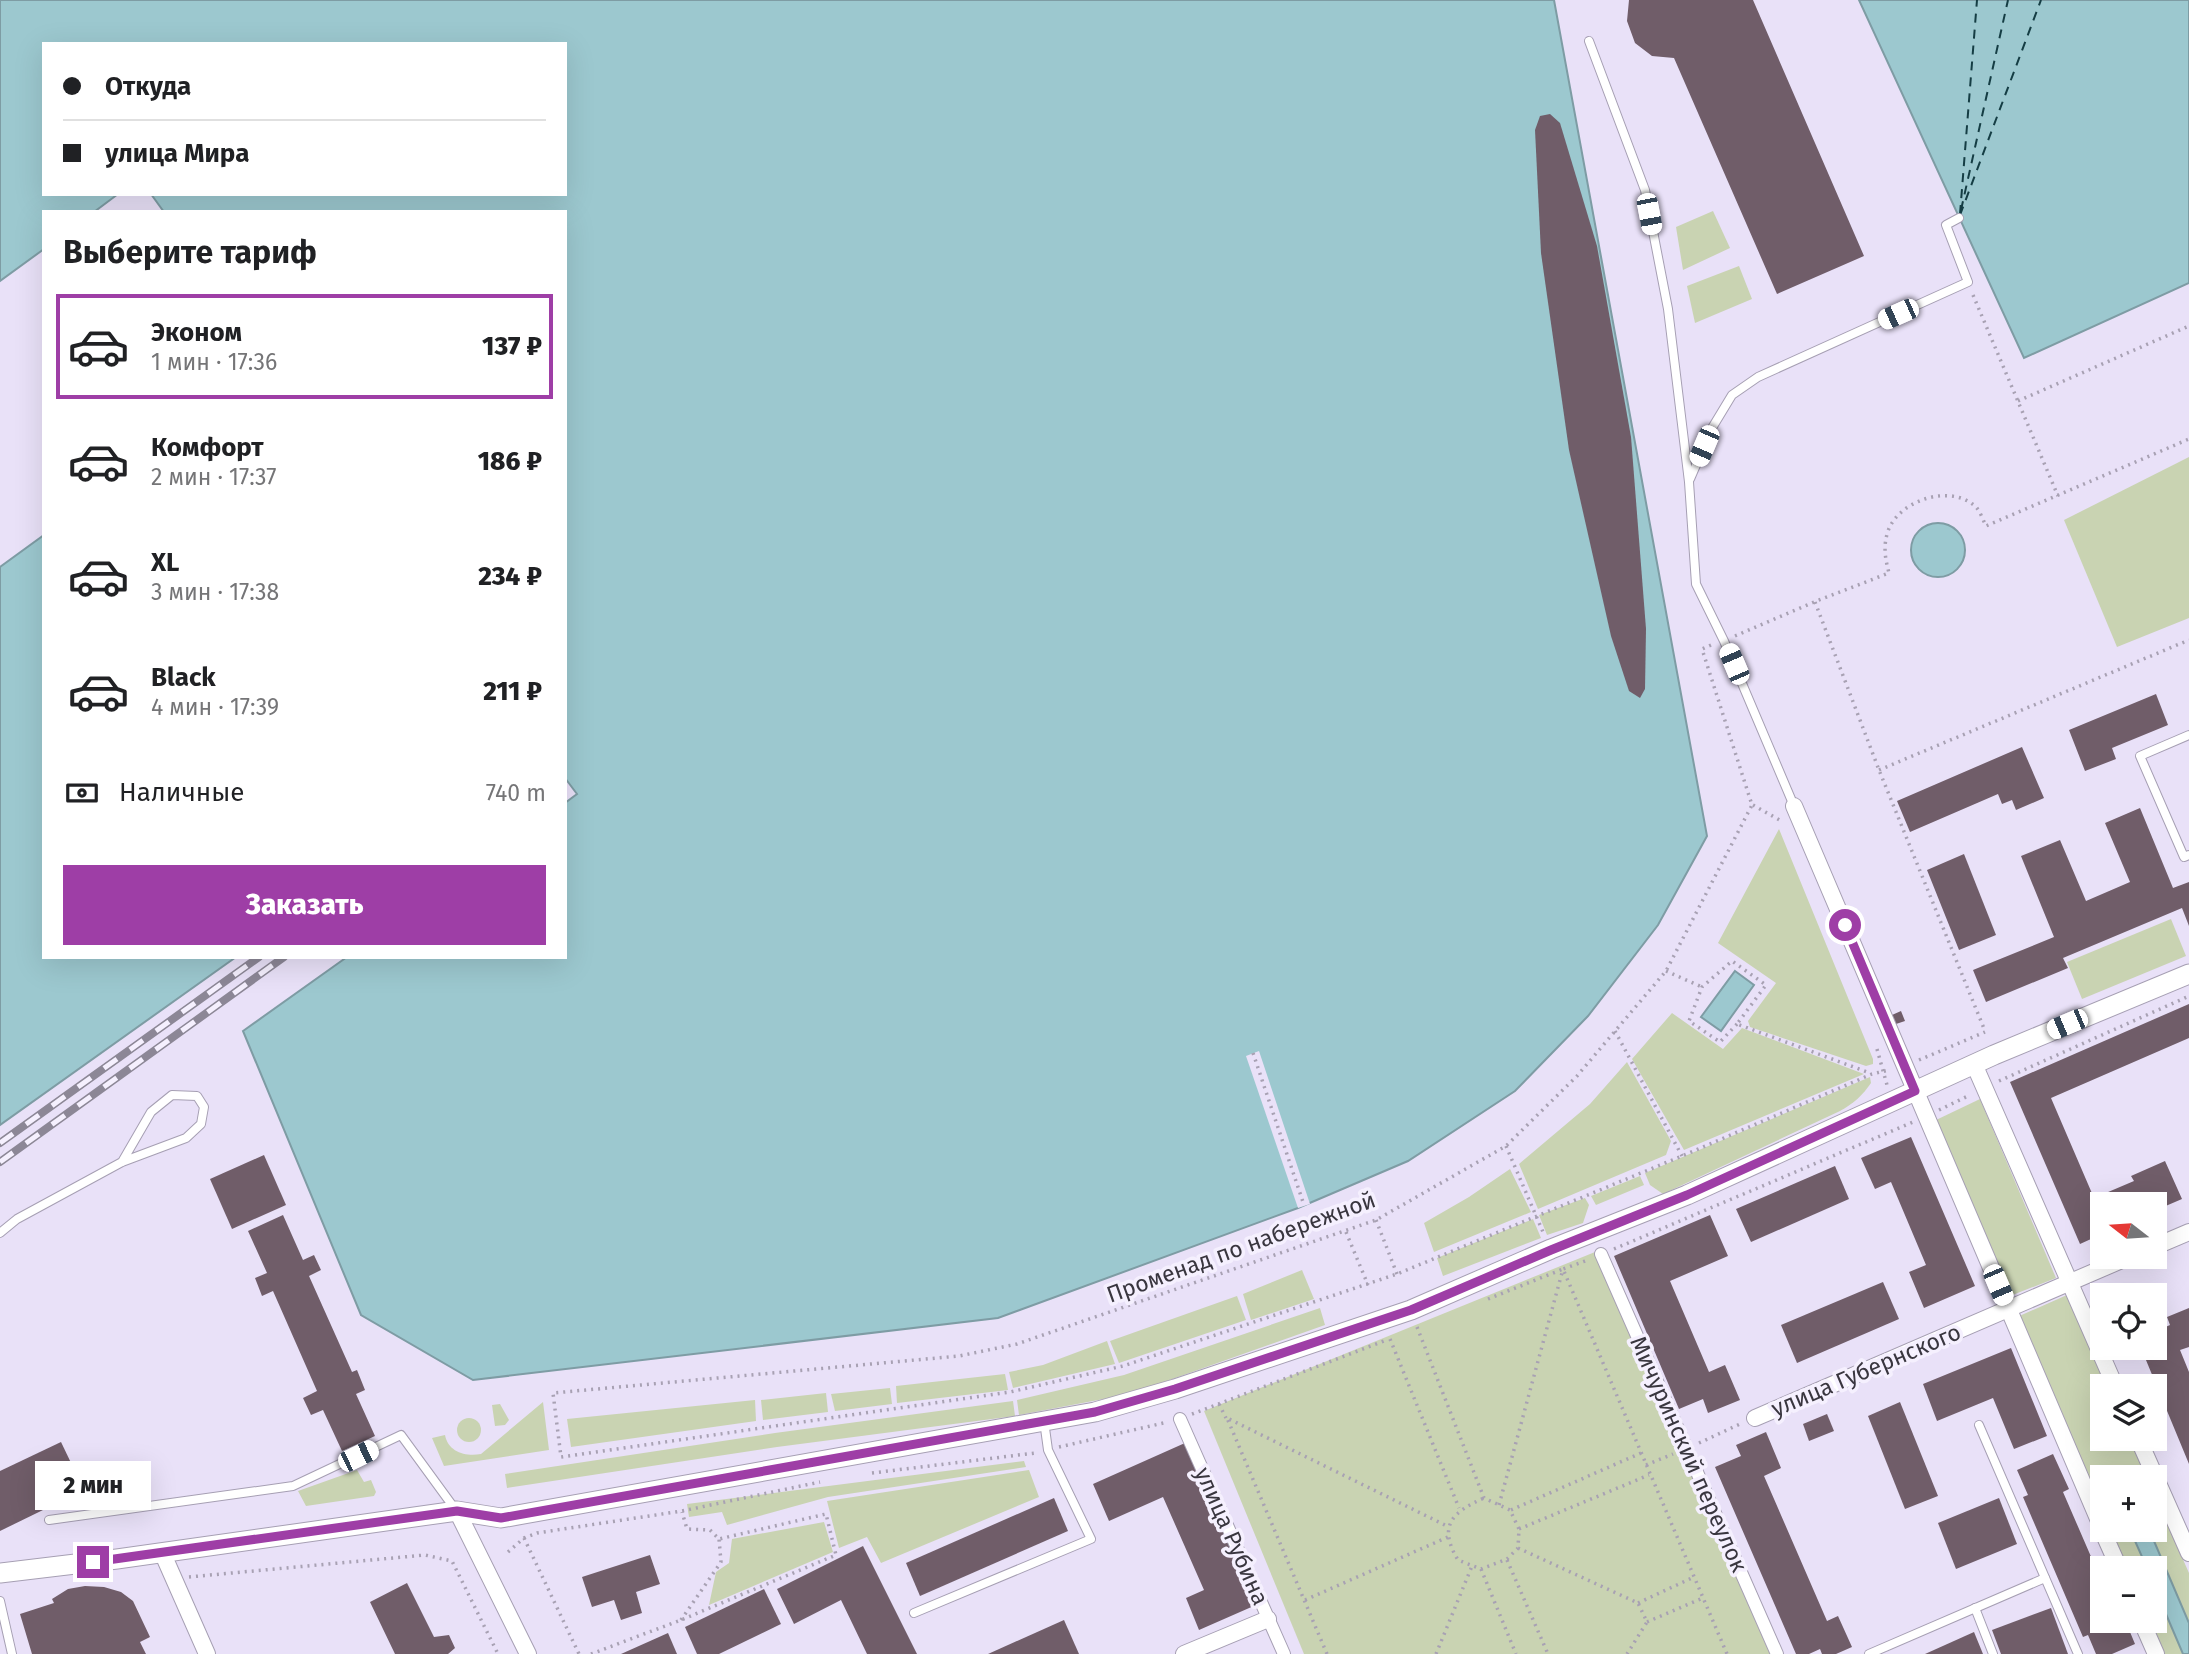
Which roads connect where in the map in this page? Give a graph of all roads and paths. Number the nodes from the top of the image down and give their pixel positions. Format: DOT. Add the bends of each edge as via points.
graph roads {
  1 [pos="1589,41"];
  2 [pos="1959,218"];
  3 [pos="1968,282"];
  4 [pos="2189,326"];
  5 [pos="2018,401"];
  6 [pos="2189,439"];
  7 [pos="1689,482"];
  8 [pos="2058,496"];
  9 [pos="1814,602"];
  10 [pos="2189,640"];
  11 [pos="1724,641"];
  12 [pos="2189,735"];
  13 [pos="1879,770"];
  14 [pos="1752,805"];
  15 [pos="1794,806"];
  16 [pos="1784,822"];
  17 [pos="2189,855"];
  18 [pos="1666,971"];
  19 [pos="2189,974"];
  20 [pos="1702,987"];
  21 [pos="2189,996"];
  22 [pos="1737,1024"];
  23 [pos="1615,1031"];
  24 [pos="1985,1032"];
  25 [pos="1873,1039"];
  26 [pos="1253,1053"];
  27 [pos="1994,1055"];
  28 [pos="1905,1064"];
  29 [pos="1974,1064"];
  30 [pos="1872,1073"];
  31 [pos="1882,1073"];
  32 [pos="1985,1088"];
  33 [pos="1915,1091"];
  34 [pos="1893,1101"];
  35 [pos="1926,1116"];
  36 [pos="1506,1146"];
  37 [pos="1682,1156"];
  38 [pos="122,1162"];
  39 [pos="1304,1205"];
  40 [pos="1535,1215"];
  41 [pos="1376,1220"];
  42 [pos="1346,1232"];
  43 [pos="2189,1232"];
  44 [pos="0,1233"];
  45 [pos="2167,1241"];
  46 [pos="1551,1250"];
  47 [pos="1601,1254"];
  48 [pos="1563,1269"];
  49 [pos="2101,1269"];
  50 [pos="1397,1274"];
  51 [pos="2069,1283"];
  52 [pos="1368,1285"];
  53 [pos="1478,1303"];
  54 [pos="2008,1309"];
  55 [pos="1418,1327"];
  56 [pos="1390,1339"];
  57 [pos="2110,1374"];
  58 [pos="1219,1404"];
  59 [pos="1227,1418"];
  60 [pos="1755,1418"];
  61 [pos="1180,1419"];
  62 [pos="1044,1421"];
  63 [pos="1979,1425"];
  64 [pos="2144,1451"];
  65 [pos="1641,1453"];
  66 [pos="1650,1474"];
  67 [pos="1484,1498"];
  68 [pos="2090,1501"];
  69 [pos="1499,1505"];
  70 [pos="1459,1509"];
  71 [pos="1510,1510"];
  72 [pos="457,1511"];
  73 [pos="682,1511"];
  74 [pos="49,1520"];
  75 [pos="1449,1527"];
  76 [pos="1519,1529"];
  77 [pos="1448,1537"];
  78 [pos="524,1538"];
  79 [pos="719,1539"];
  80 [pos="1518,1548"];
  81 [pos="162,1552"];
  82 [pos="2189,1553"];
  83 [pos="1507,1559"];
  84 [pos="1472,1566"];
  85 [pos="1481,1569"];
  86 [pos="0,1573"];
  87 [pos="1694,1577"];
  88 [pos="173,1578"];
  89 [pos="2045,1578"];
  90 [pos="1703,1598"];
  91 [pos="1305,1600"];
  92 [pos="0,1601"];
  93 [pos="1637,1604"];
  94 [pos="1975,1608"];
  95 [pos="914,1613"];
  96 [pos="1268,1619"];
  97 [pos="681,1620"];
  98 [pos="1647,1622"];
  99 [pos="2147,1633"];
  100 [pos="12,1654"];
  101 [pos="207,1654"];
  102 [pos="498,1654"];
  103 [pos="528,1654"];
  104 [pos="579,1654"];
  105 [pos="591,1654"];
  106 [pos="1184,1654"];
  107 [pos="1284,1654"];
  108 [pos="1326,1654"];
  109 [pos="1436,1654"];
  110 [pos="1516,1654"];
  111 [pos="1548,1654"];
  112 [pos="1627,1654"];
  113 [pos="1727,1654"];
  114 [pos="1777,1654"];
  115 [pos="1869,1654"];
  116 [pos="1993,1654"];
  117 [pos="2078,1654"];
  118 [pos="2156,1654"];
  1 -- 7 [label="lane" via="1645,190 1668,309"];
  2 -- 3 [label="lane" via="1946,225"];
  3 -- 5 [label="path"];
  3 -- 7 [label="lane" via="1758,377 1732,395"];
  4 -- 5 [label="path"];
  5 -- 8 [label="path"];
  6 -- 8 [label="path"];
  7 -- 11 [label="lane" via="1696,584"];
  8 -- 9 [label="path" via="1986,526 1976,506 1955,496 1927,497 1902,511 1889,528 1884,552 1889,573"];
  9 -- 11 [label="path"];
  9 -- 13 [label="path"];
  10 -- 13 [label="path"];
  11 -- 14 [label="path" via="1702,649"];
  11 -- 15 [label="lane"];
  12 -- 17 [label="lane" via="2140,756 2184,858"];
  13 -- 24 [label="path"];
  14 -- 16 [label="path"];
  14 -- 18 [label="path, Променад по набережной"];
  15 -- 28 [label="street"];
  18 -- 20 [label="path"];
  18 -- 23 [label="path, Променад по набережной"];
  19 -- 27 [label="street"];
  20 -- 22 [label="path" via="1689,1021 1720,1042"];
  20 -- 22 [label="path" via="1732,961 1766,985"];
  21 -- 32 [label="path"];
  22 -- 30 [label="path"];
  23 -- 36 [label="path, Променад по набережной"];
  23 -- 37 [label="path"];
  24 -- 27 [label="path"];
  24 -- 28 [label="path"];
  25 -- 31 [label="path"];
  26 -- 39 [label="path"];
  27 -- 29 [label="street"];
  28 -- 31 [label="path"];
  28 -- 33 [label="street"];
  29 -- 32 [label="street"];
  29 -- 33 [label="street"];
  30 -- 31 [label="path"];
  30 -- 37 [label="path"];
  31 -- 34 [label="path"];
  32 -- 35 [label="path"];
  32 -- 51 [label="street"];
  33 -- 34 [label="street"];
  33 -- 35 [label="street"];
  34 -- 46 [label="street" via="1687,1195"];
  35 -- 47 [label="path"];
  35 -- 54 [label="street"];
  36 -- 40 [label="path"];
  36 -- 41 [label="path, Променад по набережной"];
  37 -- 40 [label="path"];
  38 -- 38 [label="lane" via="151,1112 172,1095 197,1096 204,1107 201,1124 194,1131"];
  38 -- 44 [label="lane" via="17,1219"];
  40 -- 46 [label="path"];
  40 -- 50 [label="path"];
  41 -- 42 [label="path, Променад по набережной"];
  41 -- 50 [label="path"];
  42 -- 52 [label="path"];
  42 -- 52 [label="path, Променад по набережной" via="1017,1345 959,1356 553,1393 561,1457 1010,1392 1123,1366"];
  43 -- 45 [label="street"];
  46 -- 62 [label="street" via="1383,1321 1175,1389"];
  47 -- 48 [label="path"];
  47 -- 114 [label="street, Мичуринский переулок"];
  48 -- 53 [label="path"];
  48 -- 65 [label="path"];
  48 -- 69 [label="path"];
  49 -- 51 [label="street, улица Губернского"];
  50 -- 52 [label="path"];
  51 -- 54 [label="street, улица Губернского"];
  51 -- 57 [label="street"];
  54 -- 60 [label="street, улица Губернского"];
  54 -- 68 [label="street"];
  55 -- 67 [label="path"];
  56 -- 70 [label="path"];
  58 -- 59 [label="path"];
  59 -- 75 [label="path"];
  59 -- 91 [label="path"];
  61 -- 96 [label="street, улица Рубина"];
  62 -- 72 [label="street" via="501,1518"];
  62 -- 95 [label="lane" via="1048,1450 1091,1539"];
  63 -- 89 [label="lane"];
  64 -- 82 [label="street"];
  65 -- 66 [label="path"];
  65 -- 71 [label="path"];
  66 -- 76 [label="path"];
  66 -- 87 [label="path"];
  67 -- 69 [label="path"];
  67 -- 70 [label="path"];
  69 -- 71 [label="path"];
  70 -- 75 [label="path"];
  71 -- 76 [label="path"];
  72 -- 74 [label="lane" via="401,1435 293,1486"];
  72 -- 81 [label="street"];
  72 -- 103 [label="street"];
  73 -- 79 [label="path" via="687,1529 710,1530"];
  75 -- 77 [label="path"];
  76 -- 80 [label="path"];
  77 -- 84 [label="path" via="1458,1560"];
  77 -- 91 [label="path"];
  78 -- 104 [label="path"];
  79 -- 97 [label="path" via="721,1562"];
  79 -- 97 [label="path" via="826,1514 836,1555"];
  80 -- 83 [label="path"];
  80 -- 93 [label="path"];
  81 -- 86 [label="street"];
  81 -- 88 [label="street"];
  83 -- 85 [label="path"];
  83 -- 111 [label="path"];
  84 -- 85 [label="path"];
  84 -- 109 [label="path"];
  85 -- 110 [label="path"];
  87 -- 90 [label="path"];
  87 -- 93 [label="path"];
  88 -- 101 [label="street"];
  88 -- 102 [label="path" via="425,1556 453,1560"];
  89 -- 94 [label="lane"];
  89 -- 117 [label="lane"];
  90 -- 98 [label="path"];
  90 -- 113 [label="path"];
  91 -- 108 [label="path"];
  92 -- 100 [label="lane"];
  93 -- 98 [label="path"];
  94 -- 115 [label="lane"];
  94 -- 116 [label="lane"];
  96 -- 106 [label="street"];
  96 -- 107 [label="street, улица Рубина"];
  97 -- 105 [label="path"];
  98 -- 112 [label="path"];
  99 -- 118 [label="street"];
}
